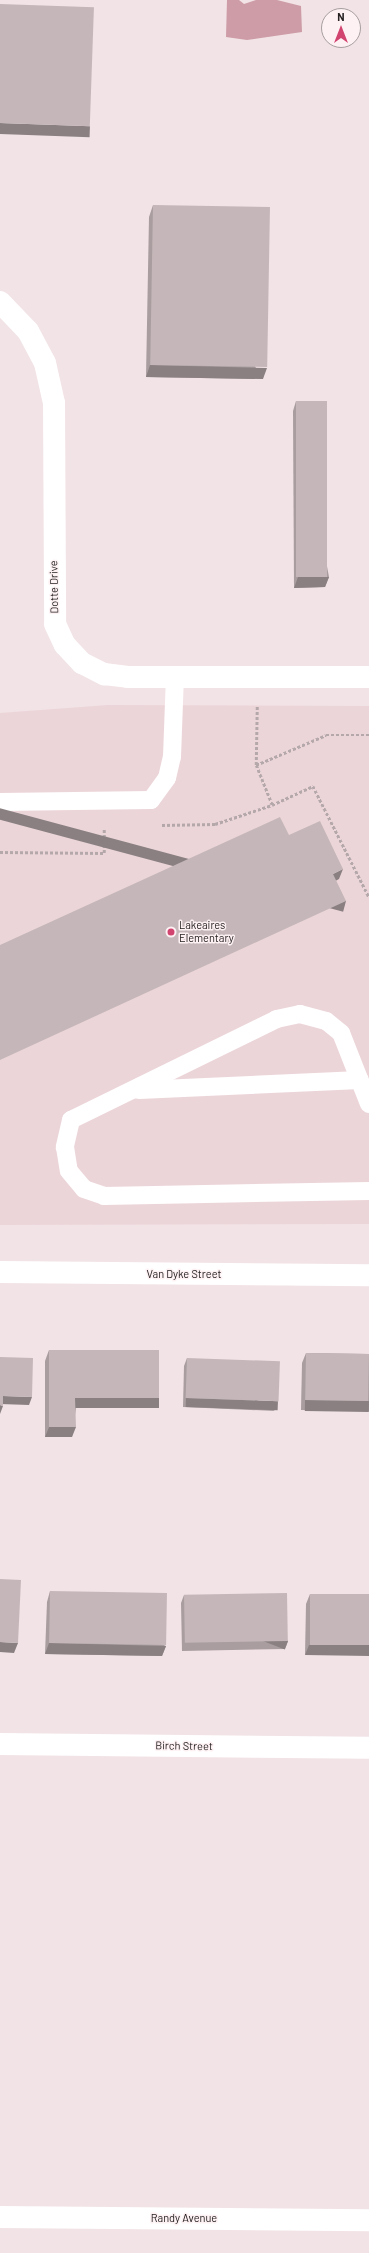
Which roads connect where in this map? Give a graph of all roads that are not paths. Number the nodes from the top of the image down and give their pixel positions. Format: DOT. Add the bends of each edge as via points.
graph roads {
  1 [pos="0,302"];
  2 [pos="175,677"];
  3 [pos="369,677"];
  4 [pos="0,802"];
  5 [pos="360,1080"];
  6 [pos="132,1090"];
  7 [pos="369,1104"];
  8 [pos="369,1191"];
  9 [pos="0,1272"];
  10 [pos="369,1275"];
  11 [pos="0,1744"];
  12 [pos="369,1748"];
  13 [pos="0,2217"];
  14 [pos="369,2220"];
  1 -- 2 [label="street, Dotte Drive" via="28,331 42,356 54,403 55,624 65,645 82,663 104,674"];
  2 -- 3 [label="street, Dotte Drive"];
  2 -- 4 [label="lane" via="172,756 168,778 151,800"];
  5 -- 6 [label="lane"];
  5 -- 6 [label="lane" via="341,1033 326,1021 300,1014 277,1019"];
  5 -- 7 [label="lane"];
  6 -- 8 [label="lane" via="71,1120 65,1147 69,1171 84,1189 104,1196"];
  9 -- 10 [label="street, Van Dyke Street"];
  11 -- 12 [label="street, Birch Street"];
  13 -- 14 [label="street, Randy Avenue"];
}
